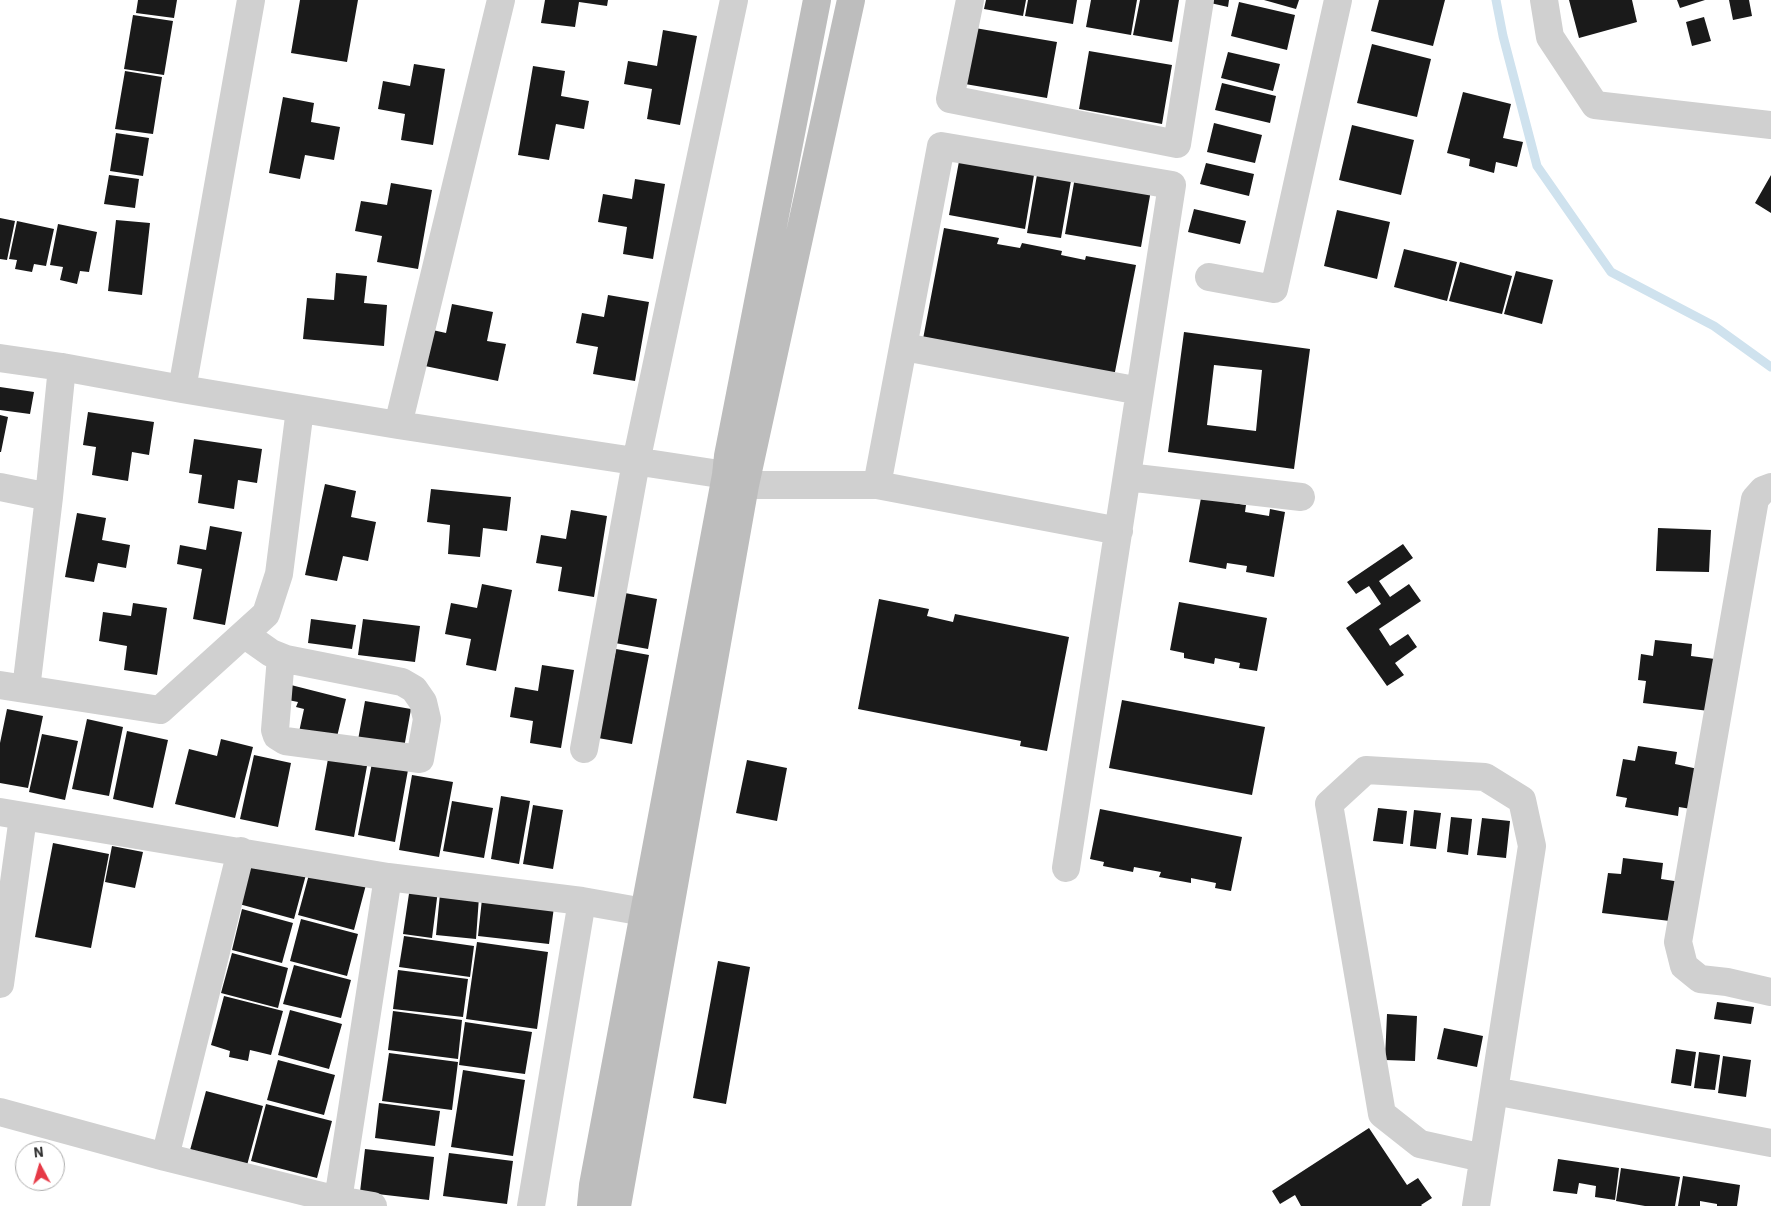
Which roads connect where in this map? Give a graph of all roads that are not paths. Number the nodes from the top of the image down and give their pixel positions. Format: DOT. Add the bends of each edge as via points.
graph roads {
  1 [pos="251,0"];
  2 [pos="501,0"];
  3 [pos="734,0"];
  4 [pos="817,0"];
  5 [pos="851,0"];
  6 [pos="970,0"];
  7 [pos="1200,0"];
  8 [pos="1338,0"];
  9 [pos="1544,0"];
  10 [pos="1771,126"];
  11 [pos="1209,277"];
  12 [pos="904,347"];
  13 [pos="0,358"];
  14 [pos="62,367"];
  15 [pos="182,390"];
  16 [pos="1140,391"];
  17 [pos="300,409"];
  18 [pos="398,425"];
  19 [pos="636,462"];
  20 [pos="733,472"];
  21 [pos="1127,477"];
  22 [pos="878,485"];
  23 [pos="0,487"];
  24 [pos="1771,487"];
  25 [pos="49,497"];
  26 [pos="1301,497"];
  27 [pos="1118,531"];
  28 [pos="244,634"];
  29 [pos="281,657"];
  30 [pos="13,687"];
  31 [pos="584,749"];
  32 [pos="12,814"];
  33 [pos="241,851"];
  34 [pos="1066,868"];
  35 [pos="388,877"];
  36 [pos="582,901"];
  37 [pos="644,912"];
  38 [pos="0,984"];
  39 [pos="1771,992"];
  40 [pos="1494,1090"];
  41 [pos="0,1112"];
  42 [pos="1771,1143"];
  43 [pos="165,1157"];
  44 [pos="1483,1158"];
  45 [pos="338,1200"];
  46 [pos="373,1206"];
  47 [pos="531,1206"];
  48 [pos="591,1206"];
  49 [pos="617,1206"];
  50 [pos="1476,1206"];
  1 -- 15 [label="street"];
  2 -- 18 [label="street"];
  3 -- 19 [label="street"];
  4 -- 20 [label="main road"];
  5 -- 20 [label="main road"];
  6 -- 7 [label="street" via="950,99 1177,144"];
  8 -- 11 [label="street" via="1274,289"];
  9 -- 10 [label="street" via="1550,37 1595,105"];
  12 -- 16 [label="street"];
  12 -- 16 [label="street" via="941,146 1172,185"];
  12 -- 22 [label="street"];
  13 -- 14 [label="street"];
  14 -- 15 [label="street"];
  14 -- 25 [label="street"];
  15 -- 17 [label="street"];
  16 -- 21 [label="street"];
  17 -- 18 [label="street"];
  17 -- 28 [label="street" via="279,574 266,614"];
  18 -- 19 [label="street"];
  19 -- 20 [label="street"];
  19 -- 31 [label="street"];
  20 -- 22 [label="street"];
  20 -- 37 [label="main road"];
  20 -- 49 [label="main road"];
  21 -- 26 [label="street"];
  21 -- 27 [label="street"];
  22 -- 27 [label="street"];
  23 -- 25 [label="street"];
  24 -- 39 [label="street" via="1755,499 1678,942 1684,966 1700,979"];
  25 -- 30 [label="street"];
  27 -- 34 [label="street"];
  28 -- 29 [label="street"];
  28 -- 30 [label="street" via="160,710"];
  29 -- 29 [label="street" via="402,682 414,689 423,702 427,719 420,759 285,741 277,736"];
  32 -- 33 [label="street"];
  32 -- 38 [label="street"];
  33 -- 35 [label="street"];
  33 -- 43 [label="street"];
  35 -- 36 [label="street"];
  35 -- 45 [label="street"];
  36 -- 37 [label="street"];
  36 -- 47 [label="street"];
  37 -- 48 [label="main road"];
  40 -- 42 [label="street"];
  40 -- 44 [label="street"];
  40 -- 44 [label="street" via="1532,846 1522,800 1486,777 1366,770 1329,804 1382,1114 1420,1144"];
  41 -- 43 [label="street"];
  43 -- 45 [label="street"];
  44 -- 50 [label="street"];
  45 -- 46 [label="street"];
}
